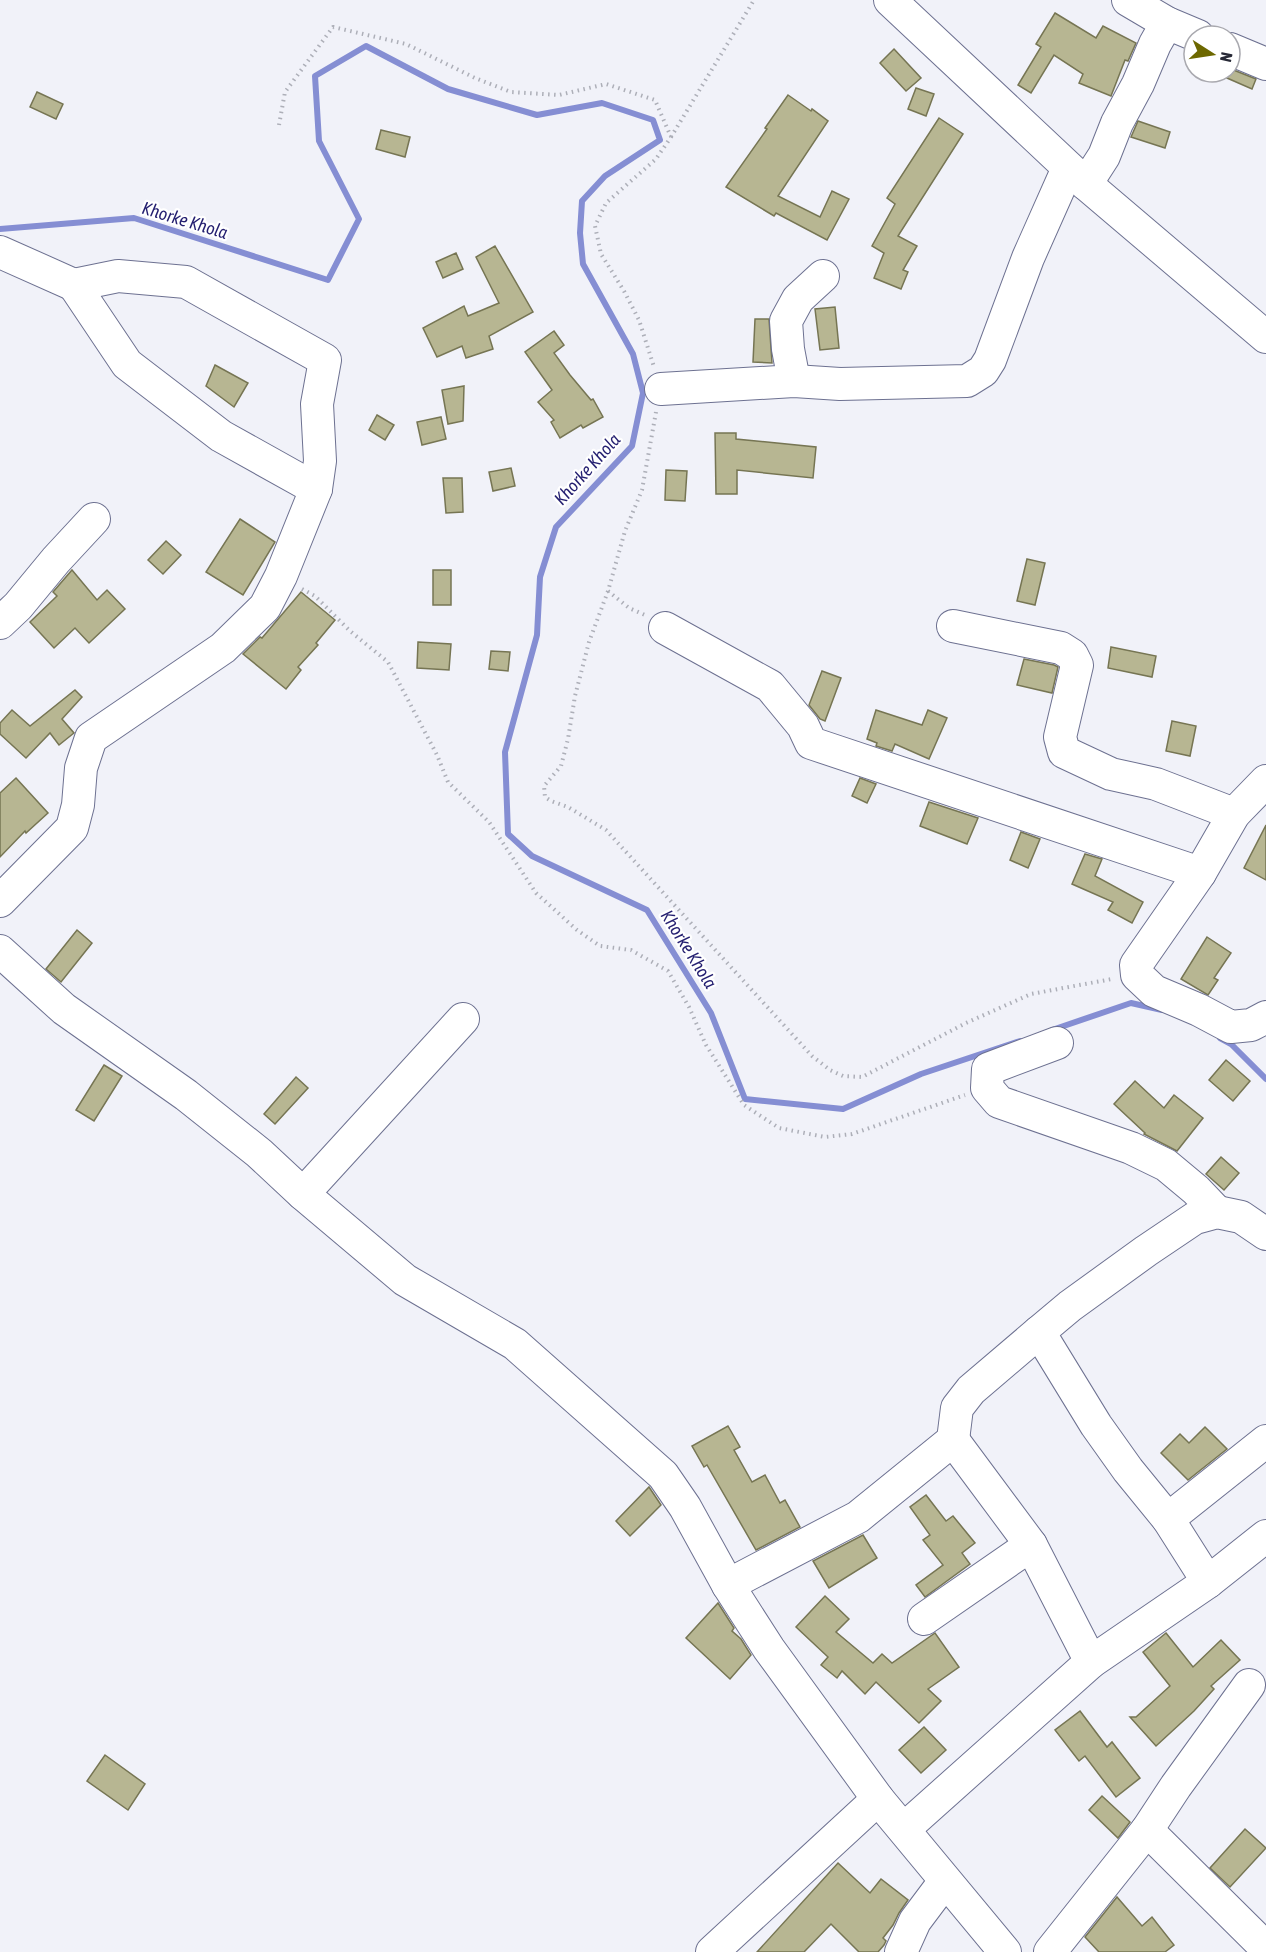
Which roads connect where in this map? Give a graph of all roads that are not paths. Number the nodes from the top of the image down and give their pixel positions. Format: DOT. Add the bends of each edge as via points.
graph roads {
  1 [pos="890,0"];
  2 [pos="1128,0"];
  3 [pos="1167,23"];
  4 [pos="1182,29"];
  5 [pos="1242,54"];
  6 [pos="1266,64"];
  7 [pos="1077,176"];
  8 [pos="0,252"];
  9 [pos="823,276"];
  10 [pos="74,285"];
  11 [pos="1266,337"];
  12 [pos="794,381"];
  13 [pos="661,389"];
  14 [pos="316,489"];
  15 [pos="94,519"];
  16 [pos="0,623"];
  17 [pos="952,626"];
  18 [pos="665,628"];
  19 [pos="1266,781"];
  20 [pos="1234,814"];
  21 [pos="1200,873"];
  22 [pos="0,901"];
  23 [pos="0,951"];
  24 [pos="1266,1017"];
  25 [pos="463,1018"];
  26 [pos="1057,1043"];
  27 [pos="303,1194"];
  28 [pos="1217,1212"];
  29 [pos="1266,1234"];
  30 [pos="1039,1332"];
  31 [pos="953,1440"];
  32 [pos="1266,1441"];
  33 [pos="1168,1519"];
  34 [pos="1266,1536"];
  35 [pos="1031,1545"];
  36 [pos="1208,1582"];
  37 [pos="728,1585"];
  38 [pos="924,1619"];
  39 [pos="1091,1662"];
  40 [pos="1249,1685"];
  41 [pos="878,1799"];
  42 [pos="904,1829"];
  43 [pos="1147,1830"];
  44 [pos="945,1881"];
  45 [pos="1266,1948"];
  46 [pos="712,1952"];
  47 [pos="901,1952"];
  48 [pos="1005,1952"];
  49 [pos="1050,1952"];
  1 -- 7 [label="street"];
  2 -- 3 [label="street"];
  3 -- 4 [label="street"];
  3 -- 7 [label="street" via="1104,156"];
  5 -- 6 [label="street"];
  7 -- 11 [label="street"];
  7 -- 12 [label="street" via="1028,258 983,371 967,381"];
  8 -- 10 [label="street"];
  9 -- 12 [label="street" via="798,299 786,321"];
  10 -- 14 [label="street" via="127,364 221,436"];
  10 -- 14 [label="street" via="118,276 186,282 325,360 317,404 320,460"];
  12 -- 13 [label="street"];
  14 -- 22 [label="street" via="265,607 223,648 92,738 81,768 72,828"];
  15 -- 16 [label="street"];
  17 -- 20 [label="street" via="1061,648 1072,655 1077,665 1060,736 1064,752 1111,774 1156,784"];
  18 -- 21 [label="street" via="770,686 803,726 811,743"];
  19 -- 20 [label="street"];
  20 -- 21 [label="street"];
  21 -- 24 [label="street" via="1136,965 1137,975 1154,991 1231,1027"];
  23 -- 27 [label="street" via="64,1009 186,1095"];
  25 -- 27 [label="street"];
  26 -- 28 [label="street" via="988,1070 987,1088 999,1102 1131,1148 1166,1165"];
  27 -- 37 [label="street" via="405,1280 515,1344 643,1456 663,1475 686,1507"];
  28 -- 29 [label="street" via="1241,1216"];
  28 -- 30 [label="street" via="1195,1218 1146,1251"];
  30 -- 31 [label="street" via="971,1390 957,1408"];
  30 -- 33 [label="street" via="1096,1425"];
  31 -- 35 [label="street"];
  31 -- 37 [label="street" via="858,1517"];
  32 -- 33 [label="street"];
  33 -- 36 [label="street"];
  34 -- 36 [label="street"];
  35 -- 38 [label="street"];
  35 -- 39 [label="street"];
  36 -- 39 [label="street"];
  37 -- 41 [label="street" via="769,1649"];
  39 -- 42 [label="street"];
  40 -- 43 [label="street"];
  41 -- 42 [label="street"];
  41 -- 46 [label="street"];
  42 -- 44 [label="street"];
  43 -- 45 [label="street"];
  43 -- 49 [label="street"];
  44 -- 47 [label="street" via="915,1921"];
  44 -- 48 [label="street"];
}
